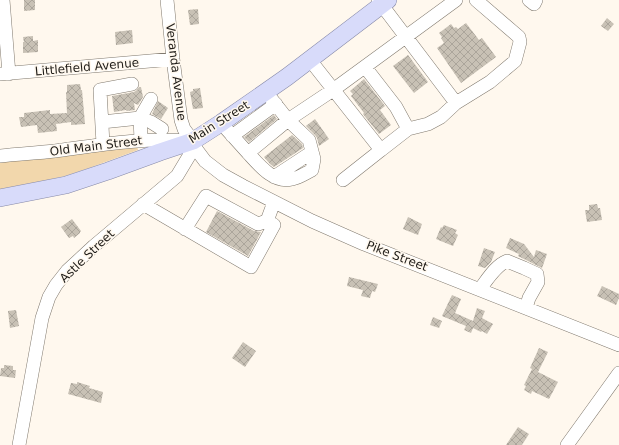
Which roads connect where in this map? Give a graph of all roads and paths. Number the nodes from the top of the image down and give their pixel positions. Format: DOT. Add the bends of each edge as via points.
graph roads {
  1 [pos="2,0"];
  2 [pos="167,0"];
  3 [pos="456,0"];
  4 [pos="476,0"];
  5 [pos="529,0"];
  6 [pos="536,0"];
  7 [pos="382,2"];
  8 [pos="405,37"];
  9 [pos="173,59"];
  10 [pos="310,60"];
  11 [pos="365,67"];
  12 [pos="4,74"];
  13 [pos="132,84"];
  14 [pos="333,90"];
  15 [pos="271,98"];
  16 [pos="151,99"];
  17 [pos="456,103"];
  18 [pos="140,118"];
  19 [pos="288,120"];
  20 [pos="102,122"];
  21 [pos="221,123"];
  22 [pos="162,129"];
  23 [pos="408,129"];
  24 [pos="232,136"];
  25 [pos="141,140"];
  26 [pos="193,141"];
  27 [pos="103,144"];
  28 [pos="381,150"];
  29 [pos="248,153"];
  30 [pos="0,156"];
  31 [pos="343,180"];
  32 [pos="0,198"];
  33 [pos="274,202"];
  34 [pos="143,204"];
  35 [pos="267,221"];
  36 [pos="185,229"];
  37 [pos="480,290"];
  38 [pos="526,308"];
  39 [pos="619,345"];
  40 [pos="619,373"];
  41 [pos="19,445"];
  42 [pos="567,445"];
  1 -- 12 [label="street"];
  2 -- 9 [label="street, Veranda Avenue"];
  3 -- 8 [label="street"];
  4 -- 17 [label="street" via="519,37 520,42 515,61 490,82"];
  5 -- 6 [label="street" via="534,4"];
  7 -- 8 [label="street"];
  7 -- 10 [label="main road, Main Street"];
  8 -- 11 [label="street"];
  8 -- 17 [label="street"];
  9 -- 12 [label="street, Littlefield Avenue"];
  9 -- 26 [label="street, Veranda Avenue" via="181,120"];
  10 -- 14 [label="street"];
  10 -- 15 [label="main road, Main Street"];
  11 -- 14 [label="street"];
  11 -- 23 [label="street" via="396,107"];
  13 -- 20 [label="street" via="100,90"];
  14 -- 19 [label="street"];
  14 -- 28 [label="street"];
  15 -- 19 [label="street"];
  15 -- 21 [label="main road, Main Street"];
  15 -- 24 [label="street"];
  16 -- 18 [label="street"];
  17 -- 23 [label="street" via="441,117 428,124"];
  18 -- 20 [label="street"];
  18 -- 22 [label="street"];
  18 -- 25 [label="street"];
  19 -- 29 [label="street"];
  19 -- 29 [label="street" via="309,140 312,152 274,177"];
  20 -- 27 [label="street"];
  21 -- 24 [label="street"];
  21 -- 26 [label="main road, Main Street"];
  23 -- 28 [label="street"];
  24 -- 29 [label="street"];
  25 -- 26 [label="street, Old Main Street"];
  25 -- 27 [label="street, Old Main Street"];
  26 -- 32 [label="main road, Main Street" via="66,185"];
  26 -- 33 [label="street, Pike Street" via="200,156 213,168"];
  26 -- 34 [label="street, Astle Street" via="189,156 177,176"];
  27 -- 30 [label="street, Old Main Street"];
  28 -- 31 [label="street"];
  33 -- 35 [label="street"];
  33 -- 37 [label="street, Pike Street" via="364,244"];
  34 -- 36 [label="street"];
  34 -- 41 [label="street, Astle Street" via="75,264 49,297 42,318"];
  35 -- 36 [label="street" via="258,224 206,196"];
  35 -- 36 [label="street" via="274,225 251,267"];
  37 -- 38 [label="street, Pike Street"];
  37 -- 38 [label="street" via="503,262 507,261 537,274 538,282"];
  38 -- 39 [label="street, Pike Street"];
  40 -- 42 [label="street"];
}
